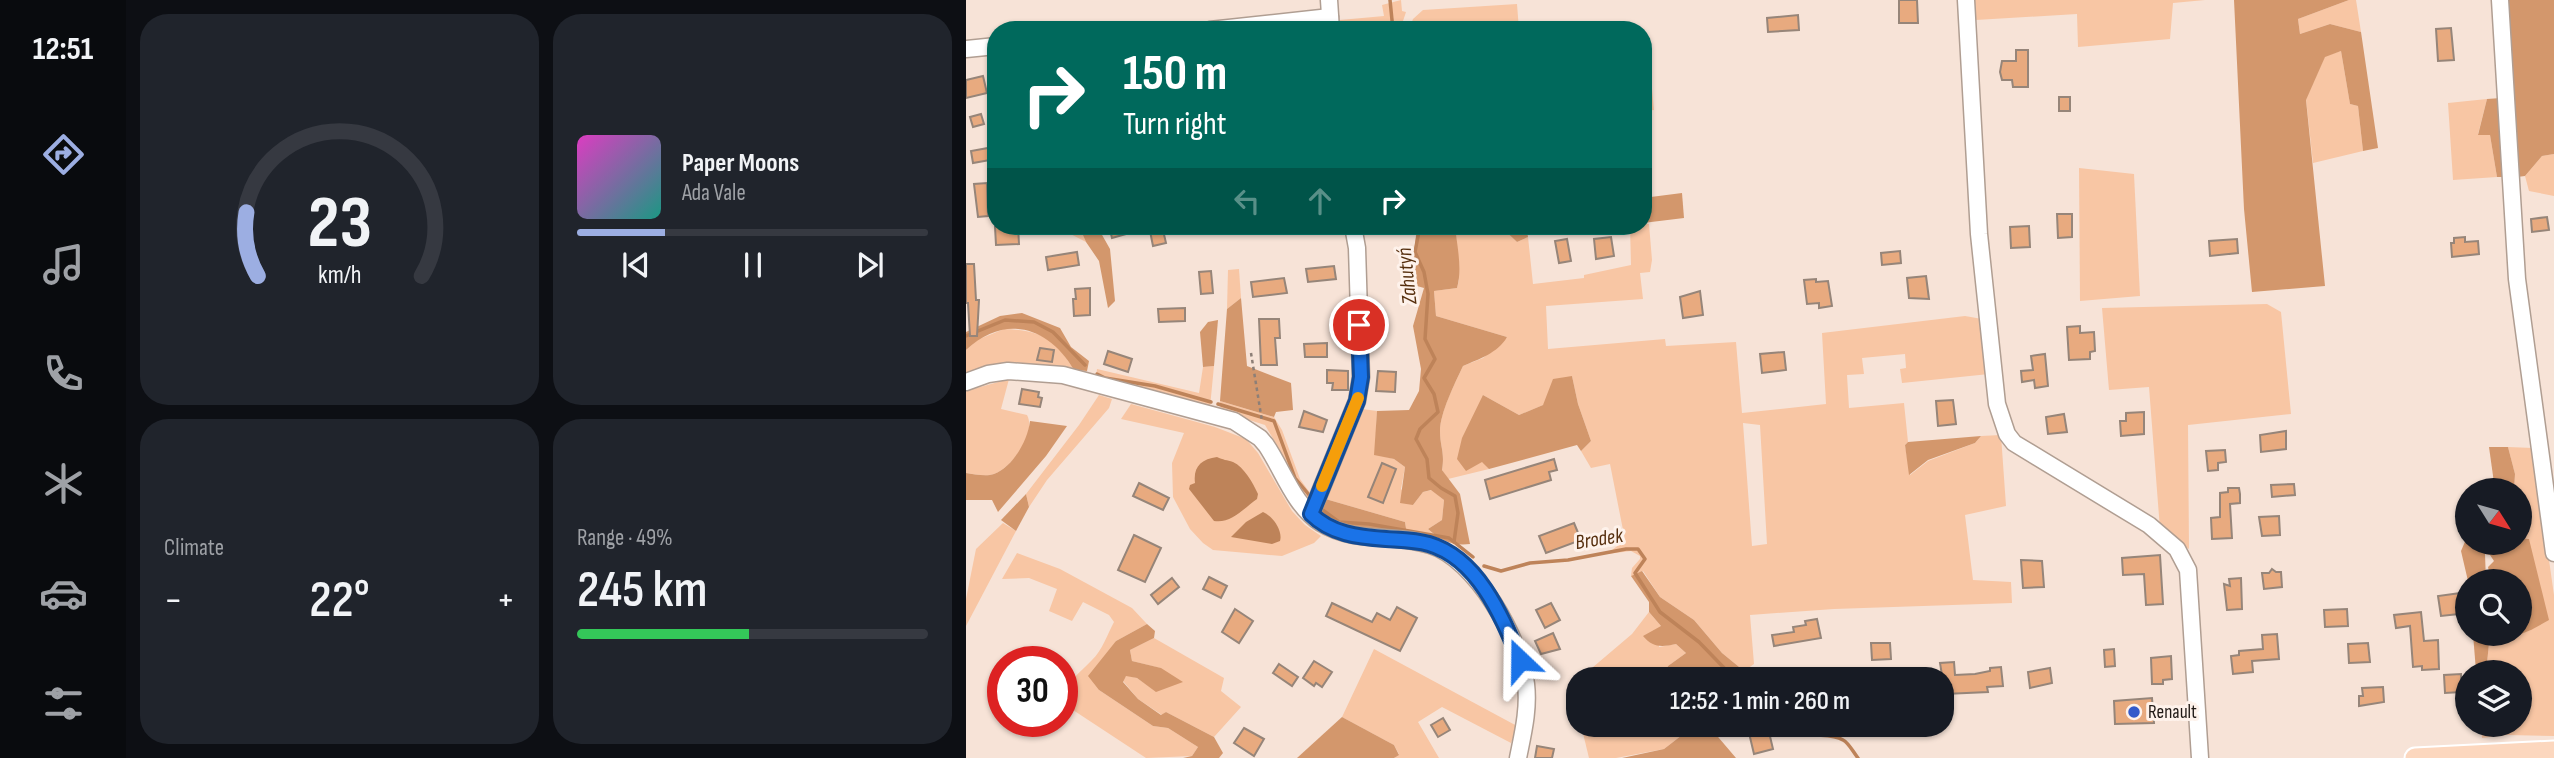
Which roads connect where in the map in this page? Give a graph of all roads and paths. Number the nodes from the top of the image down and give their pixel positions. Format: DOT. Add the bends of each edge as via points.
graph roads {
  1 [pos="1966,0"];
  2 [pos="2500,0"];
  3 [pos="1330,15"];
  4 [pos="1282,21"];
  5 [pos="987,47"];
  6 [pos="966,49"];
  7 [pos="1355,235"];
  8 [pos="1251,354"];
  9 [pos="966,382"];
  10 [pos="1262,420"];
  11 [pos="1311,514"];
  12 [pos="2554,553"];
  13 [pos="2547,753"];
  14 [pos="1518,758"];
  15 [pos="2200,758"];
  16 [pos="2415,758"];
  1 -- 15 [label="street" via="1979,234 2001,420 2014,443 2149,525 2185,560"];
  2 -- 12 [label="street" via="2518,279"];
  3 -- 4 [label="street"];
  5 -- 6 [label="street"];
  7 -- 11 [label="street" via="1361,377 1357,401"];
  8 -- 10 [label="path"];
  9 -- 11 [label="street" via="1008,371 1054,374 1234,421 1266,445"];
  11 -- 14 [label="street" via="1339,532 1431,545 1468,569 1507,630 1526,682 1528,707"];
  13 -- 16 [label="main road"];
}
